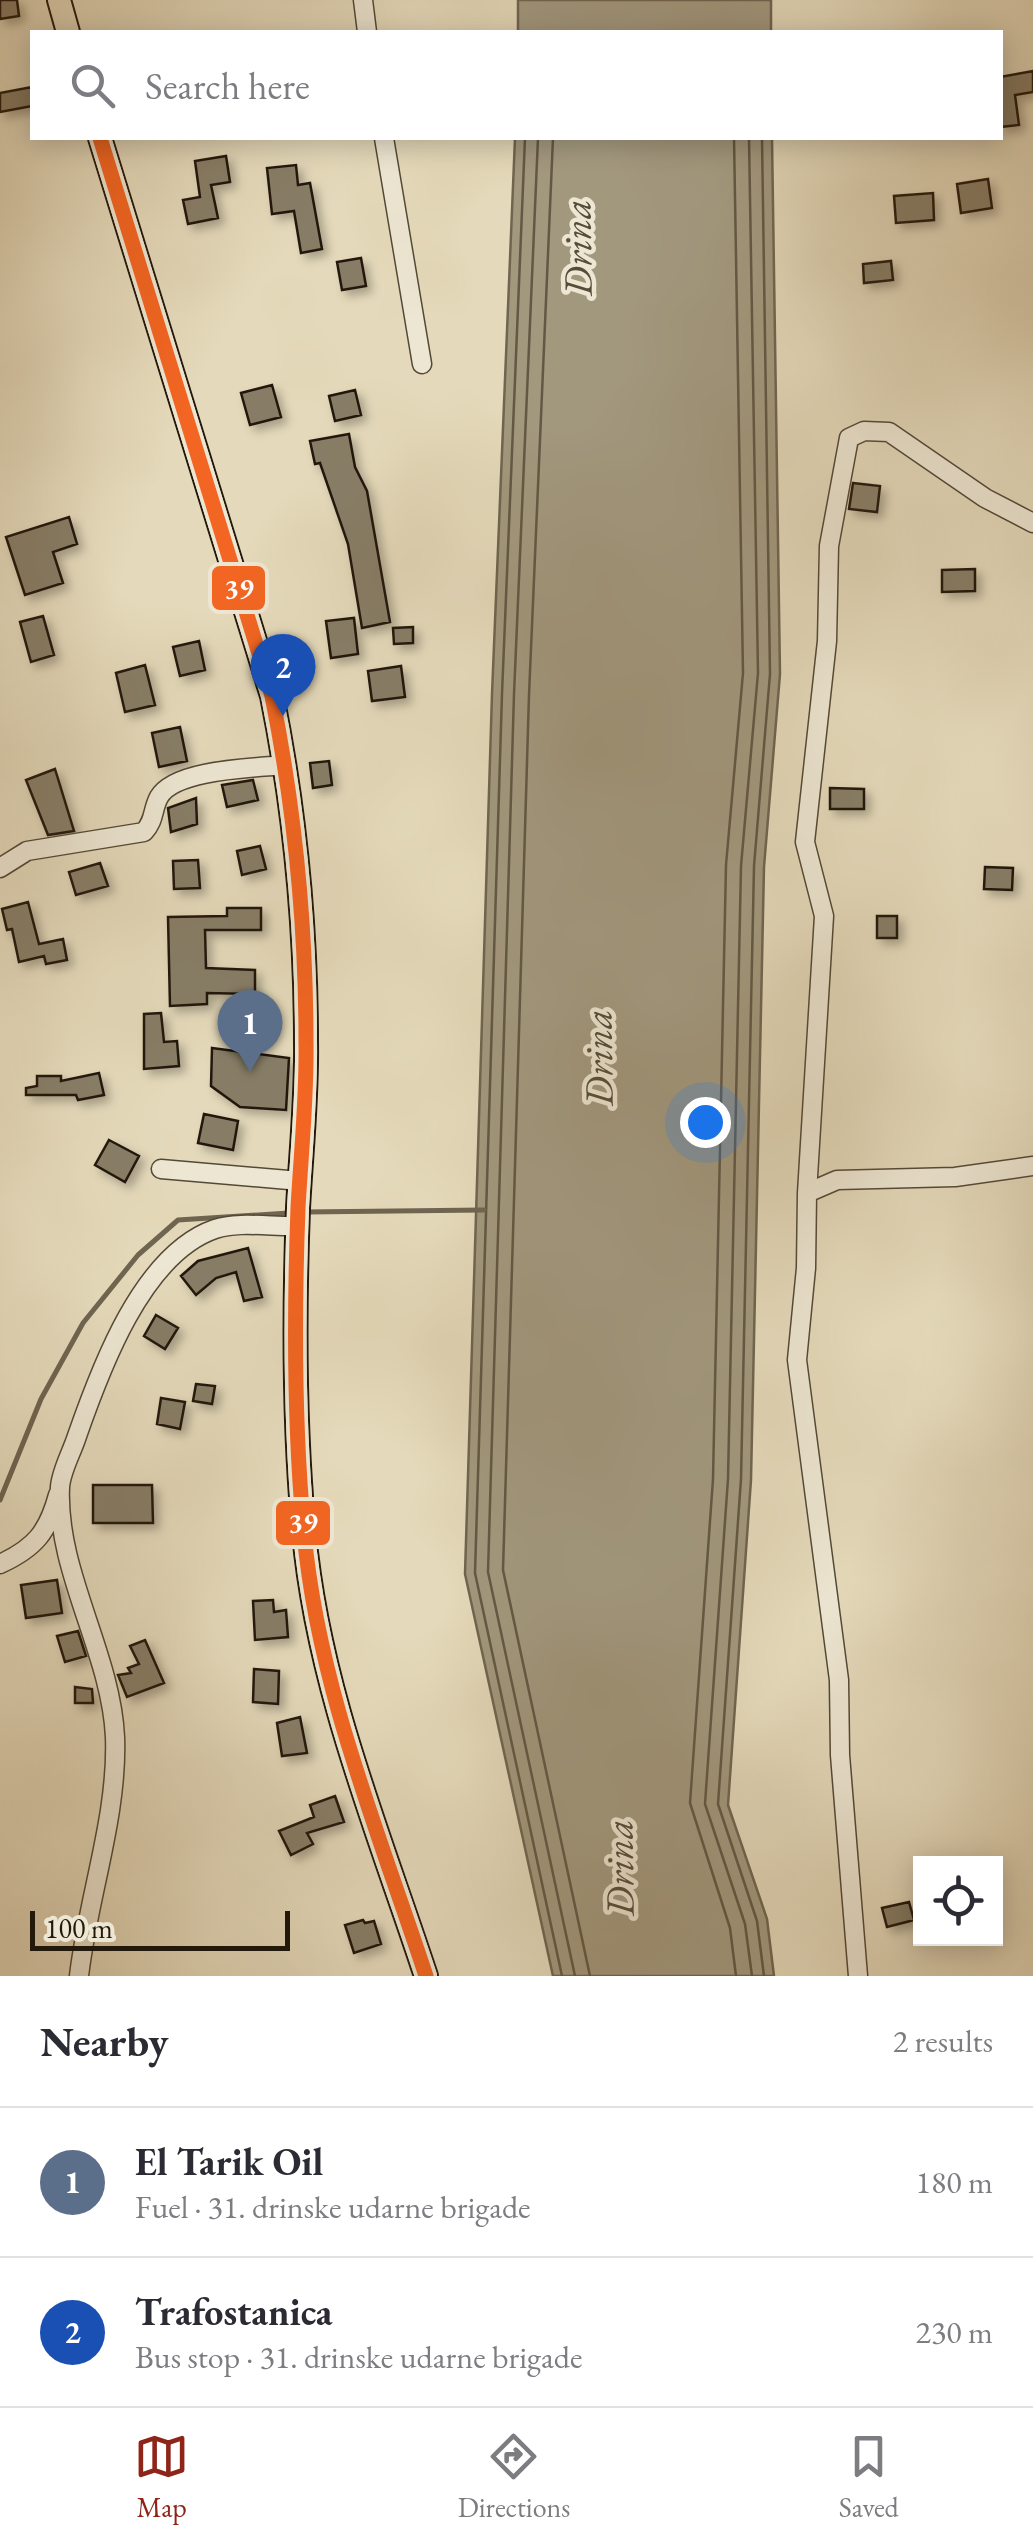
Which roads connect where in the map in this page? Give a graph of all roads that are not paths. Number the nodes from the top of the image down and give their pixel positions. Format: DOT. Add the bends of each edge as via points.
graph roads {
  1 [pos="59,0"];
  2 [pos="363,0"];
  3 [pos="67,30"];
  4 [pos="368,30"];
  5 [pos="101,140"];
  6 [pos="384,140"];
  7 [pos="422,364"];
  8 [pos="1033,523"];
  9 [pos="286,764"];
  10 [pos="0,868"];
  11 [pos="1033,1166"];
  12 [pos="162,1169"];
  13 [pos="300,1181"];
  14 [pos="807,1193"];
  15 [pos="298,1219"];
  16 [pos="60,1485"];
  17 [pos="0,1564"];
  18 [pos="79,1976"];
  19 [pos="426,1976"];
  20 [pos="858,1976"];
  1 -- 3 [label="main road"];
  2 -- 4 [label="street"];
  5 -- 9 [label="main road" via="272,696"];
  6 -- 7 [label="street"];
  8 -- 14 [label="street" via="889,432 849,438 830,546 827,641 805,842 824,916"];
  9 -- 10 [label="street" via="178,780 159,797 154,822 144,832 27,852"];
  9 -- 13 [label="main road" via="304,936"];
  11 -- 14 [label="street" via="955,1177 836,1180"];
  12 -- 13 [label="street"];
  13 -- 15 [label="main road"];
  14 -- 20 [label="street" via="797,1360 839,1680"];
  15 -- 16 [label="street" via="216,1228 176,1251 156,1273 95,1377"];
  15 -- 19 [label="main road" via="300,1466 312,1598 344,1735"];
  16 -- 17 [label="street" via="51,1522 37,1544"];
  16 -- 18 [label="street" via="115,1744"];
}
